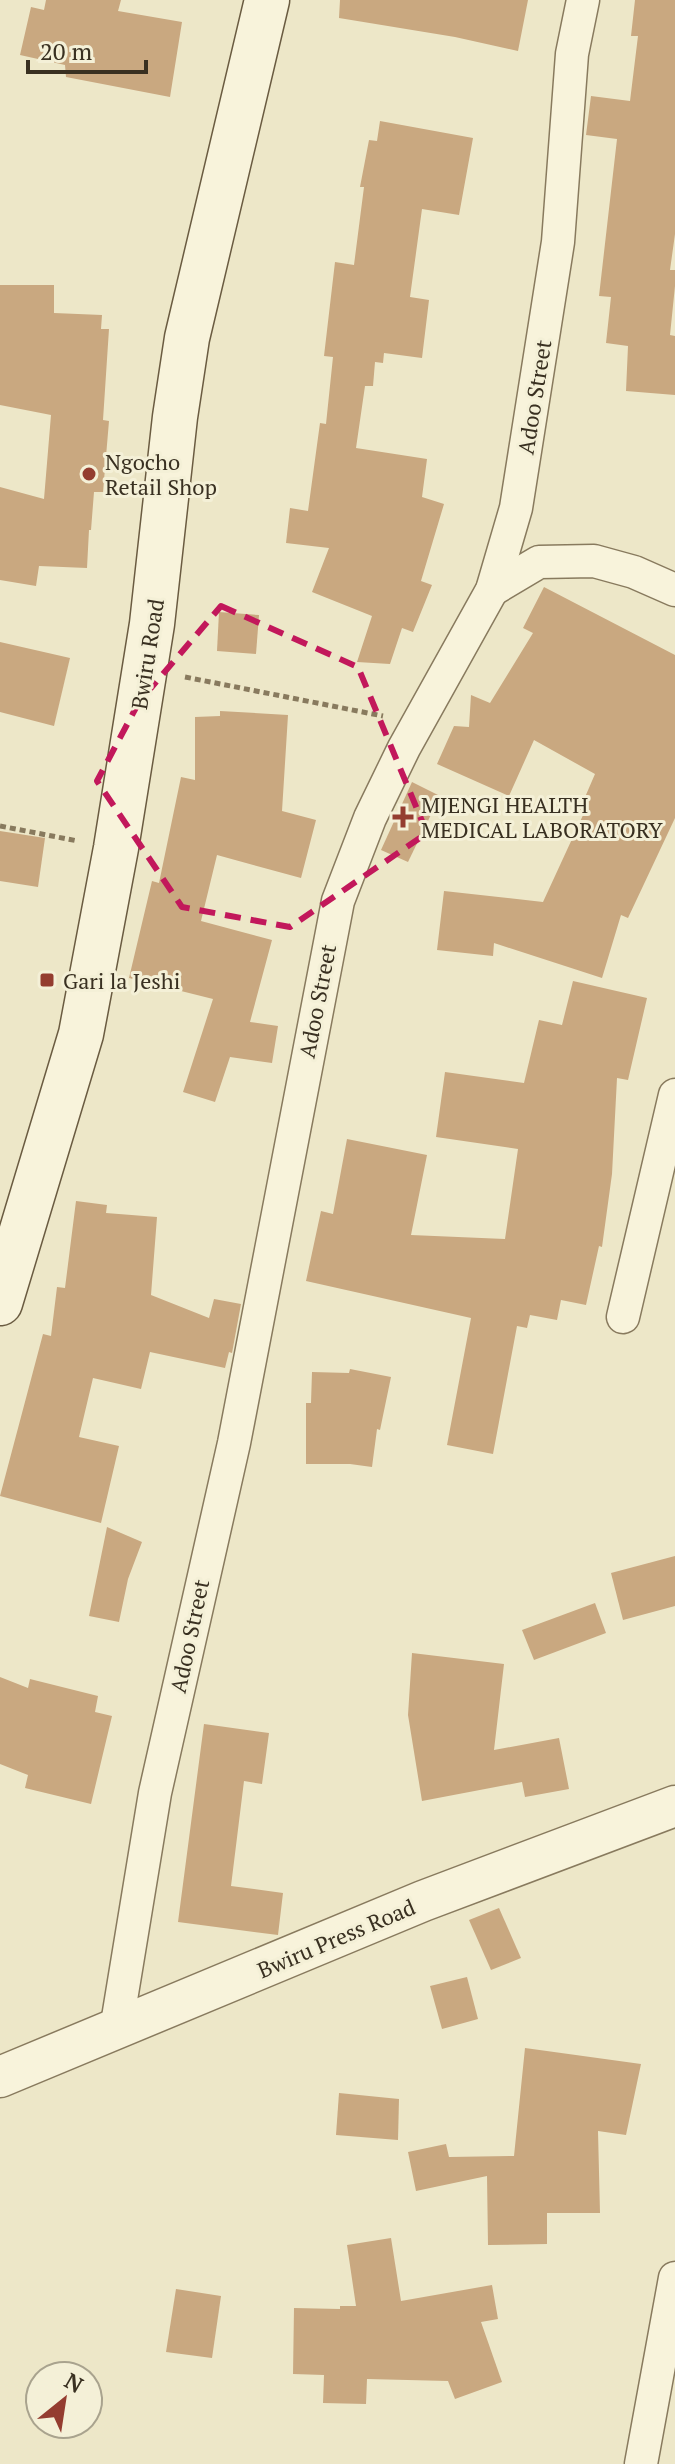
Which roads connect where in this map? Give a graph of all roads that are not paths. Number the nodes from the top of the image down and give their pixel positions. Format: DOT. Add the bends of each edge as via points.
graph roads {
  1 [pos="267,0"];
  2 [pos="583,0"];
  3 [pos="492,590"];
  4 [pos="675,590"];
  5 [pos="675,1095"];
  6 [pos="0,1303"];
  7 [pos="623,1317"];
  8 [pos="675,1806"];
  9 [pos="116,2030"];
  10 [pos="0,2077"];
  11 [pos="675,2278"];
  12 [pos="641,2464"];
  1 -- 6 [label="main road, Bwiru Road" via="187,338 145,669 81,1034"];
  2 -- 3 [label="street, Adoo Street" via="572,54 558,242 545,329 516,508"];
  3 -- 4 [label="street" via="539,562 594,561"];
  3 -- 9 [label="street, Adoo Street" via="404,748 338,901 234,1443 155,1793"];
  5 -- 7 [label="street"];
  8 -- 9 [label="street, Bwiru Press Road" via="423,1901"];
  9 -- 10 [label="street, Bwiru Press Road"];
  11 -- 12 [label="street"];
}
